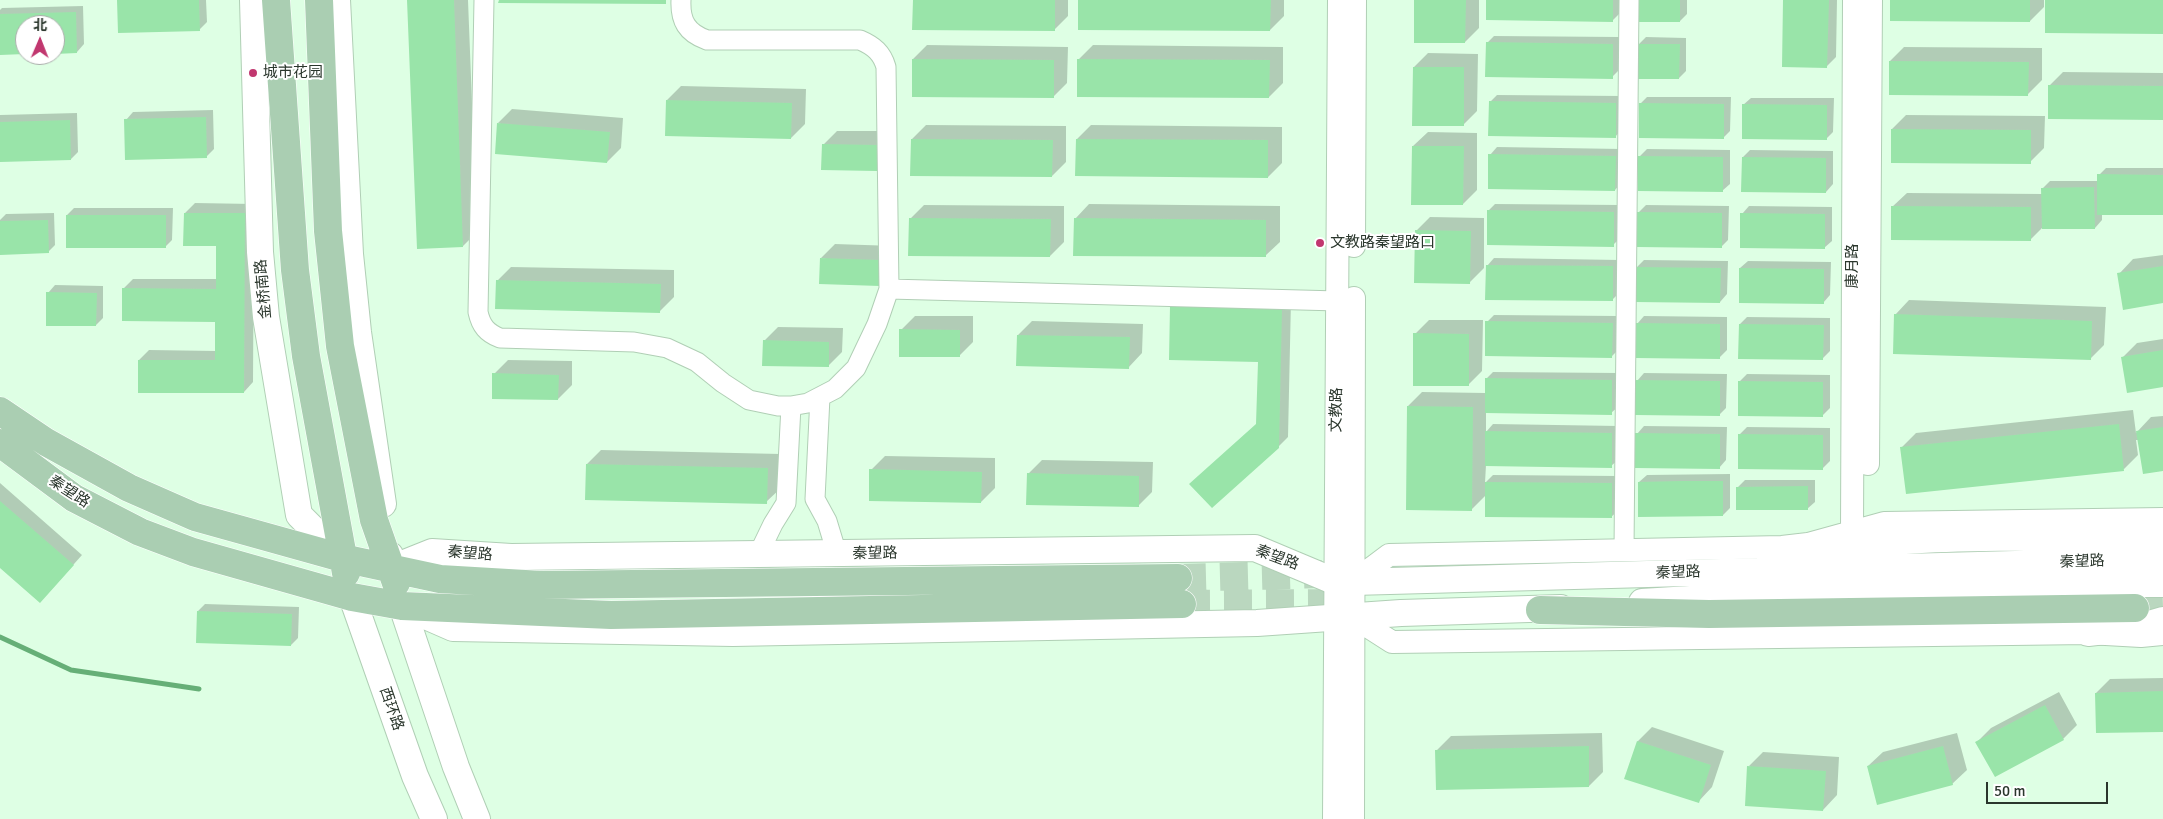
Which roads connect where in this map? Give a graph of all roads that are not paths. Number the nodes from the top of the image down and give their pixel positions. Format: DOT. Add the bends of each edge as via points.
graph roads {
  1 [pos="253,0"];
  2 [pos="276,0"];
  3 [pos="319,0"];
  4 [pos="337,0"];
  5 [pos="484,0"];
  6 [pos="681,0"];
  7 [pos="1339,0"];
  8 [pos="1355,0"];
  9 [pos="1629,0"];
  10 [pos="1854,0"];
  11 [pos="1871,0"];
  12 [pos="889,289"];
  13 [pos="1338,300"];
  14 [pos="820,397"];
  15 [pos="791,406"];
  16 [pos="0,411"];
  17 [pos="0,443"];
  18 [pos="2163,519"];
  19 [pos="1860,529"];
  20 [pos="2163,538"];
  21 [pos="1624,550"];
  22 [pos="837,554"];
  23 [pos="758,555"];
  24 [pos="342,558"];
  25 [pos="2163,560"];
  26 [pos="392,568"];
  27 [pos="1698,573"];
  28 [pos="1178,578"];
  29 [pos="1344,582"];
  30 [pos="2163,584"];
  31 [pos="352,596"];
  32 [pos="1182,604"];
  33 [pos="402,606"];
  34 [pos="2134,608"];
  35 [pos="1540,610"];
  36 [pos="1344,617"];
  37 [pos="2163,620"];
  38 [pos="2088,633"];
  39 [pos="2163,634"];
  40 [pos="434,819"];
  41 [pos="477,819"];
  42 [pos="1334,819"];
  43 [pos="1353,819"];
  1 -- 24 [label="main road, 金桥南路" via="260,252 266,317 298,515"];
  2 -- 24 [label="main road" via="295,270 306,356"];
  3 -- 26 [label="main road" via="328,231 340,346 374,520"];
  4 -- 26 [label="main road" via="350,254"];
  5 -- 15 [label="street" via="478,312 484,329 500,338 634,342 667,348 697,362 749,400"];
  6 -- 12 [label="street" via="683,22 693,34 707,40 860,40 877,50 883,58 886,67"];
  7 -- 13 [label="street, 文教路"];
  8 -- 29 [label="street, 文教路"];
  9 -- 21 [label="street"];
  10 -- 19 [label="street, 康月路"];
  11 -- 19 [label="street, 康月路"];
  12 -- 13 [label="street"];
  12 -- 14 [label="street" via="856,368 835,389"];
  13 -- 29 [label="street, 文教路"];
  14 -- 15 [label="street"];
  14 -- 22 [label="street" via="815,499 827,521"];
  15 -- 23 [label="street" via="786,503"];
  16 -- 24 [label="main road, 秦望路" via="46,442 129,488 195,518"];
  17 -- 31 [label="main road, 秦望路" via="74,498 140,532 193,552"];
  18 -- 19 [label="street" via="1884,523"];
  19 -- 21 [label="street" via="1808,544 1782,547"];
  20 -- 27 [label="main road" via="1918,539 1798,552"];
  21 -- 29 [label="street" via="1388,555"];
  22 -- 23 [label="main road, 秦望路"];
  22 -- 29 [label="main road, 秦望路" via="1256,548"];
  23 -- 26 [label="main road, 秦望路" via="511,557 432,552"];
  24 -- 26 [label="main road, 秦望路"];
  24 -- 31 [label="main road"];
  25 -- 27 [label="main road, 秦望路"];
  26 -- 28 [label="main road, 秦望路" via="440,579 542,585"];
  26 -- 33 [label="main road"];
  27 -- 29 [label="main road, 秦望路"];
  29 -- 36 [label="street, 文教路"];
  30 -- 35 [label="main road, 秦望路" via="1755,595"];
  31 -- 33 [label="main road, 秦望路"];
  31 -- 40 [label="main road, 西环路" via="415,776"];
  32 -- 33 [label="main road, 秦望路" via="611,615"];
  33 -- 36 [label="main road, 秦望路" via="453,628 723,633 1247,624"];
  33 -- 41 [label="main road" via="456,767"];
  34 -- 35 [label="main road" via="1709,614"];
  35 -- 36 [label="main road, 秦望路"];
  36 -- 38 [label="street" via="1392,642"];
  36 -- 42 [label="street, 文教路"];
  36 -- 43 [label="street, 文教路"];
  37 -- 38 [label="main road" via="2139,627"];
  38 -- 39 [label="street"];
}
